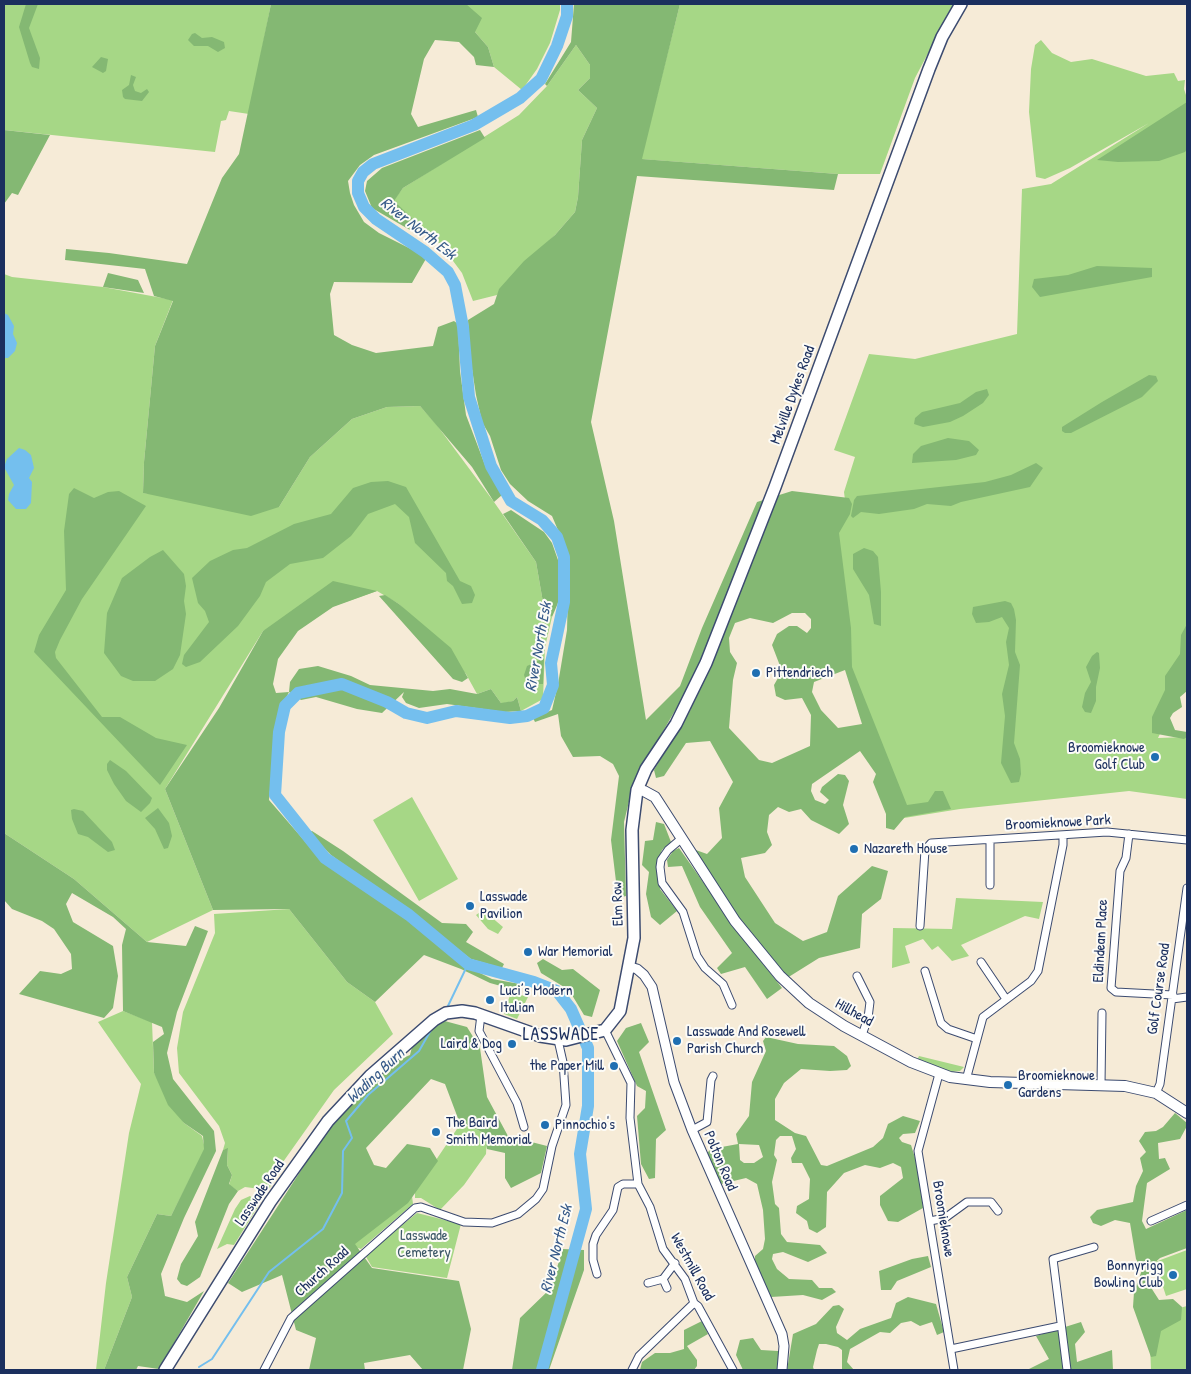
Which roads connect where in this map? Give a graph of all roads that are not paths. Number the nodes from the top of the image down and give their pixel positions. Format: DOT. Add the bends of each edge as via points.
graph roads {
  1 [pos="960,4"];
  2 [pos="637,790"];
  3 [pos="1129,834"];
  4 [pos="1063,836"];
  5 [pos="681,839"];
  6 [pos="990,840"];
  7 [pos="1187,840"];
  8 [pos="990,885"];
  9 [pos="1187,888"];
  10 [pos="920,926"];
  11 [pos="985,965"];
  12 [pos="630,967"];
  13 [pos="925,971"];
  14 [pos="858,976"];
  15 [pos="1172,997"];
  16 [pos="1187,997"];
  17 [pos="1006,999"];
  18 [pos="732,1005"];
  19 [pos="1102,1013"];
  20 [pos="481,1018"];
  21 [pos="600,1032"];
  22 [pos="862,1035"];
  23 [pos="977,1039"];
  24 [pos="562,1040"];
  25 [pos="939,1074"];
  26 [pos="713,1076"];
  27 [pos="966,1080"];
  28 [pos="1101,1085"];
  29 [pos="1156,1093"];
  30 [pos="1187,1113"];
  31 [pos="524,1127"];
  32 [pos="692,1130"];
  33 [pos="638,1184"];
  34 [pos="1187,1205"];
  35 [pos="998,1212"];
  36 [pos="1151,1221"];
  37 [pos="930,1222"];
  38 [pos="1094,1247"];
  39 [pos="675,1263"];
  40 [pos="597,1274"];
  41 [pos="663,1279"];
  42 [pos="648,1283"];
  43 [pos="667,1288"];
  44 [pos="694,1303"];
  45 [pos="1060,1326"];
  46 [pos="951,1348"];
  47 [pos="165,1370"];
  48 [pos="264,1370"];
  49 [pos="632,1370"];
  50 [pos="733,1370"];
  51 [pos="782,1370"];
  52 [pos="954,1370"];
  53 [pos="1067,1370"];
  1 -- 2 [label="main road, Melville Dykes Road" via="928,68 775,487 706,663 676,724 646,769"];
  2 -- 5 [label="main road, Hillhead" via="655,797"];
  2 -- 12 [label="main road, Elm Row" via="632,830 634,938"];
  3 -- 4 [label="street, Broomieknowe Park" via="1107,832"];
  3 -- 7 [label="street, Broomieknowe Park"];
  3 -- 15 [label="street, Eldindean Place" via="1126,858 1120,871 1111,988 1116,992"];
  4 -- 6 [label="street, Broomieknowe Park"];
  4 -- 17 [label="street" via="1038,971 1031,981"];
  5 -- 18 [label="street" via="661,860 662,883 683,912 697,956 723,984 726,998"];
  5 -- 22 [label="main road, Hillhead" via="735,921 780,976 809,1004"];
  6 -- 8 [label="street, Broomieknowe Park"];
  6 -- 10 [label="street, Broomieknowe Park" via="927,846"];
  9 -- 15 [label="street, Golf Course Road"];
  11 -- 17 [label="street"];
  12 -- 21 [label="main road, Elm Row" via="620,1011"];
  12 -- 32 [label="street, Polton Road" via="644,975 652,987 674,1082"];
  13 -- 23 [label="street" via="941,1023 948,1029"];
  14 -- 22 [label="street" via="870,1002"];
  15 -- 16 [label="street"];
  15 -- 29 [label="street, Golf Course Road"];
  17 -- 23 [label="street" via="983,1017"];
  19 -- 28 [label="street"];
  20 -- 24 [label="main road"];
  20 -- 31 [label="street" via="479,1031 517,1103"];
  20 -- 47 [label="main road, Lasswade Road" via="462,1011 446,1013 434,1020 399,1048 328,1121 270,1202"];
  21 -- 24 [label="main road"];
  21 -- 33 [label="street, Westmill Road" via="631,1083 630,1118"];
  22 -- 25 [label="main road, Hillhead"];
  23 -- 27 [label="street"];
  24 -- 48 [label="street, Church Road" via="566,1105 552,1146 543,1189 529,1206 508,1219 492,1223 464,1222 422,1207 415,1208 291,1318"];
  25 -- 27 [label="main road, Hillhead"];
  25 -- 37 [label="street, Broomieknowe" via="918,1151"];
  26 -- 32 [label="street" via="707,1122"];
  27 -- 28 [label="main road, Hillhead"];
  28 -- 29 [label="main road, Hillhead"];
  29 -- 30 [label="main road"];
  32 -- 51 [label="street, Polton Road" via="782,1334"];
  33 -- 39 [label="street, Westmill Road" via="650,1206 662,1249"];
  33 -- 40 [label="street" via="618,1187 612,1210 592,1244"];
  34 -- 36 [label="street"];
  35 -- 37 [label="street" via="987,1200 967,1202 945,1218"];
  37 -- 46 [label="street, Broomieknowe"];
  38 -- 45 [label="street" via="1053,1259"];
  39 -- 41 [label="street"];
  39 -- 44 [label="street, Westmill Road"];
  41 -- 42 [label="street"];
  41 -- 43 [label="street"];
  44 -- 49 [label="street" via="639,1356"];
  44 -- 50 [label="street, Westmill Road"];
  45 -- 46 [label="street"];
  45 -- 53 [label="street"];
  46 -- 52 [label="street, Broomieknowe"];
}
